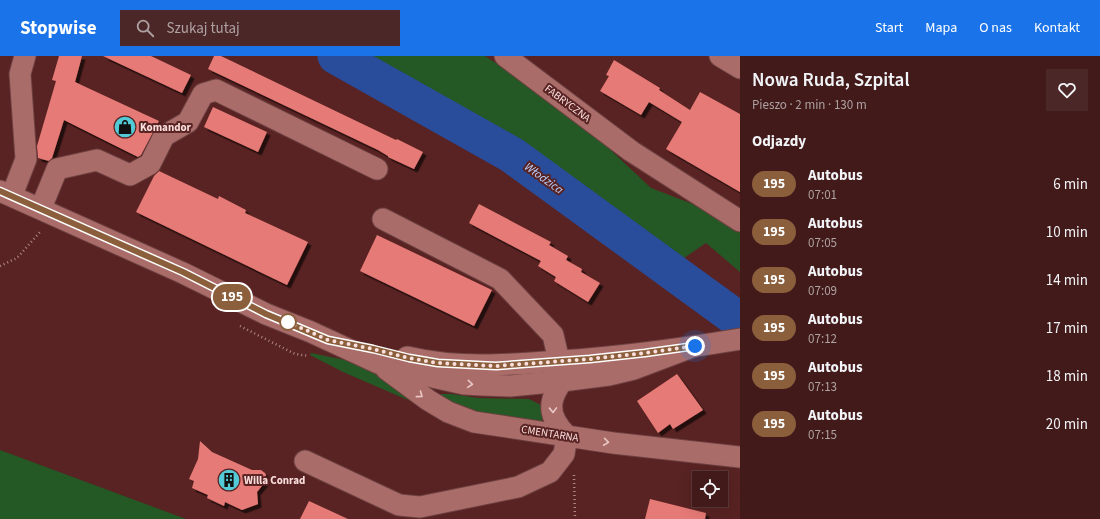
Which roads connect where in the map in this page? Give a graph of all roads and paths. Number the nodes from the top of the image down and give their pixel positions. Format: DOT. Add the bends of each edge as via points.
graph roads {
  1 [pos="25,56"];
  2 [pos="505,56"];
  3 [pos="720,56"];
  4 [pos="740,68"];
  5 [pos="377,169"];
  6 [pos="6,193"];
  7 [pos="41,208"];
  8 [pos="383,219"];
  9 [pos="740,221"];
  10 [pos="44,229"];
  11 [pos="0,266"];
  12 [pos="236,324"];
  13 [pos="740,339"];
  14 [pos="328,340"];
  15 [pos="695,346"];
  16 [pos="309,356"];
  17 [pos="378,363"];
  18 [pos="561,371"];
  19 [pos="568,436"];
  20 [pos="740,457"];
  21 [pos="305,461"];
  1 -- 6 [label="street" via="20,74 26,159"];
  2 -- 9 [label="street, FABRYCZNA" via="631,151"];
  3 -- 4 [label="street"];
  5 -- 7 [label="street" via="216,90 203,94 188,122 164,136 150,164 130,175 97,160 57,169"];
  6 -- 7 [label="street"];
  7 -- 14 [label="street" via="183,272 266,314"];
  8 -- 18 [label="street" via="500,279 553,335"];
  10 -- 11 [label="path" via="17,258"];
  12 -- 16 [label="path" via="295,354"];
  13 -- 15 [label="street"];
  14 -- 17 [label="street"];
  14 -- 18 [label="street" via="438,363"];
  15 -- 18 [label="street" via="645,353 615,364 576,368 568,373"];
  15 -- 18 [label="street" via="634,369 609,375"];
  17 -- 18 [label="street, one-way" via="464,384 510,386"];
  17 -- 19 [label="street, CMENTARNA, one-way" via="428,400 448,412 474,422"];
  18 -- 19 [label="street, one-way" via="552,413 557,426"];
  19 -- 20 [label="street, CMENTARNA, one-way"];
  19 -- 21 [label="street" via="564,454 550,472 518,487 420,507 399,504"];
}
